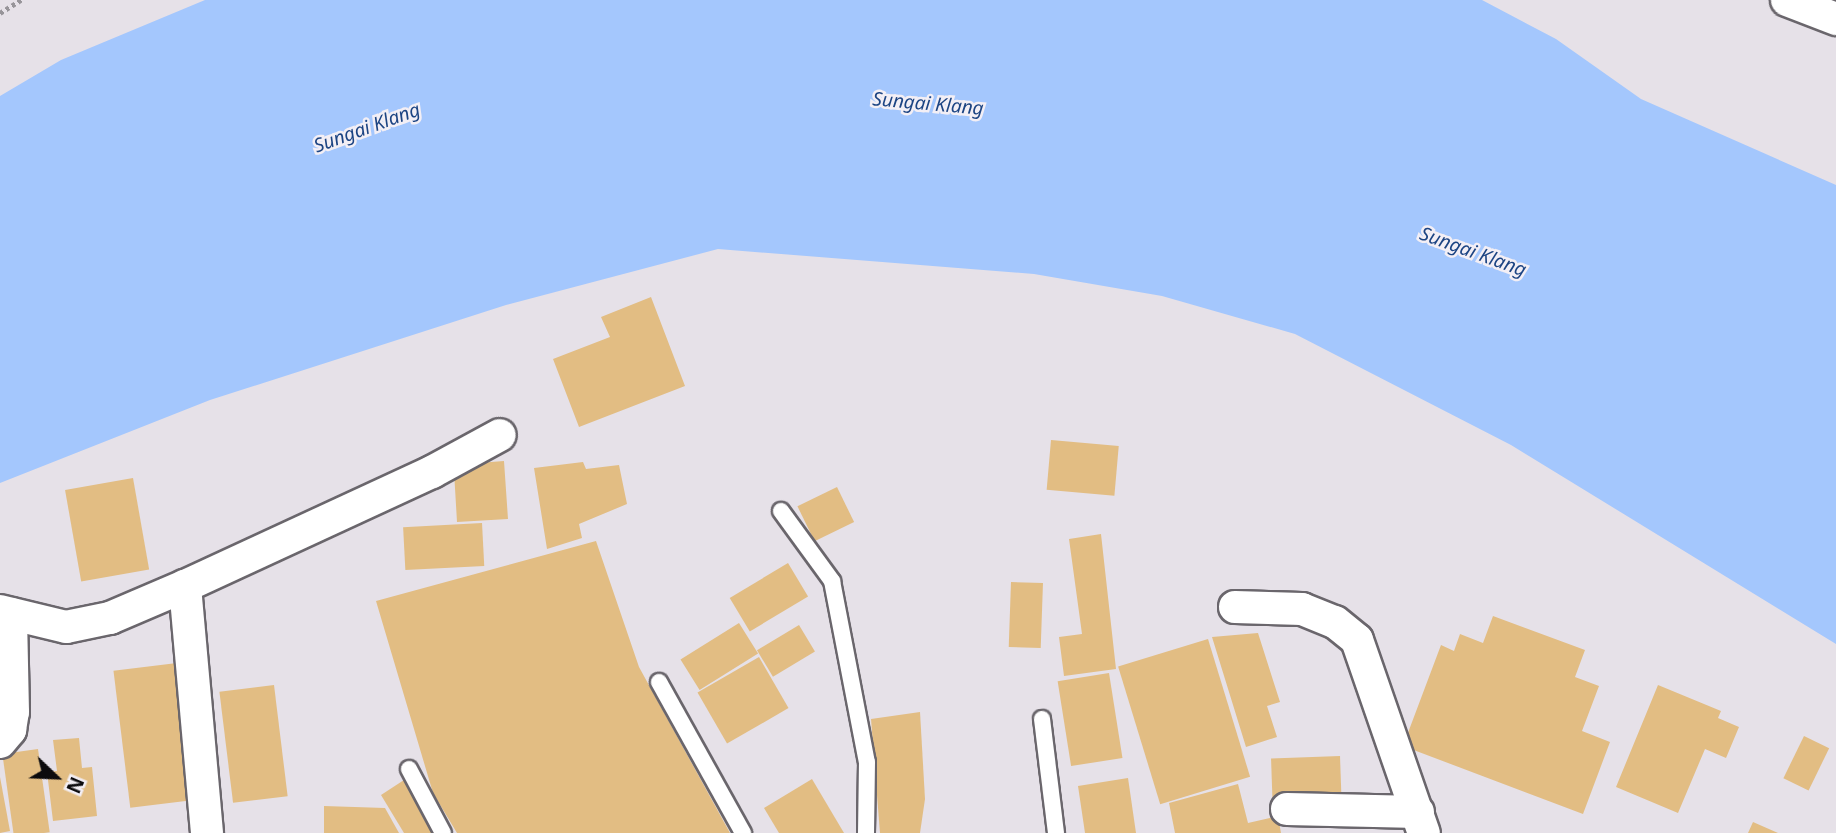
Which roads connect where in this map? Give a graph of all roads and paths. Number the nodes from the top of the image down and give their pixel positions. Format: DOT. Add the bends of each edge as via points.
graph roads {
  1 [pos="21,0"];
  2 [pos="1787,0"];
  3 [pos="0,13"];
  4 [pos="1836,19"];
  5 [pos="500,435"];
  6 [pos="781,511"];
  7 [pos="185,586"];
  8 [pos="1235,607"];
  9 [pos="5,612"];
  10 [pos="659,682"];
  11 [pos="1042,719"];
  12 [pos="0,742"];
  13 [pos="409,769"];
  14 [pos="1287,810"];
  15 [pos="1421,823"];
  16 [pos="207,833"];
  17 [pos="443,833"];
  18 [pos="743,833"];
  19 [pos="866,833"];
  20 [pos="1056,833"];
  1 -- 3 [label="path"];
  2 -- 4 [label="street"];
  5 -- 7 [label="street" via="432,472"];
  6 -- 19 [label="lane" via="832,581 867,762"];
  7 -- 9 [label="street" via="110,618 66,627"];
  7 -- 16 [label="street"];
  8 -- 15 [label="street" via="1302,609 1335,622 1357,640"];
  9 -- 12 [label="street" via="13,712 10,730"];
  10 -- 18 [label="lane"];
  11 -- 20 [label="lane"];
  13 -- 17 [label="lane"];
  14 -- 15 [label="street"];
}
